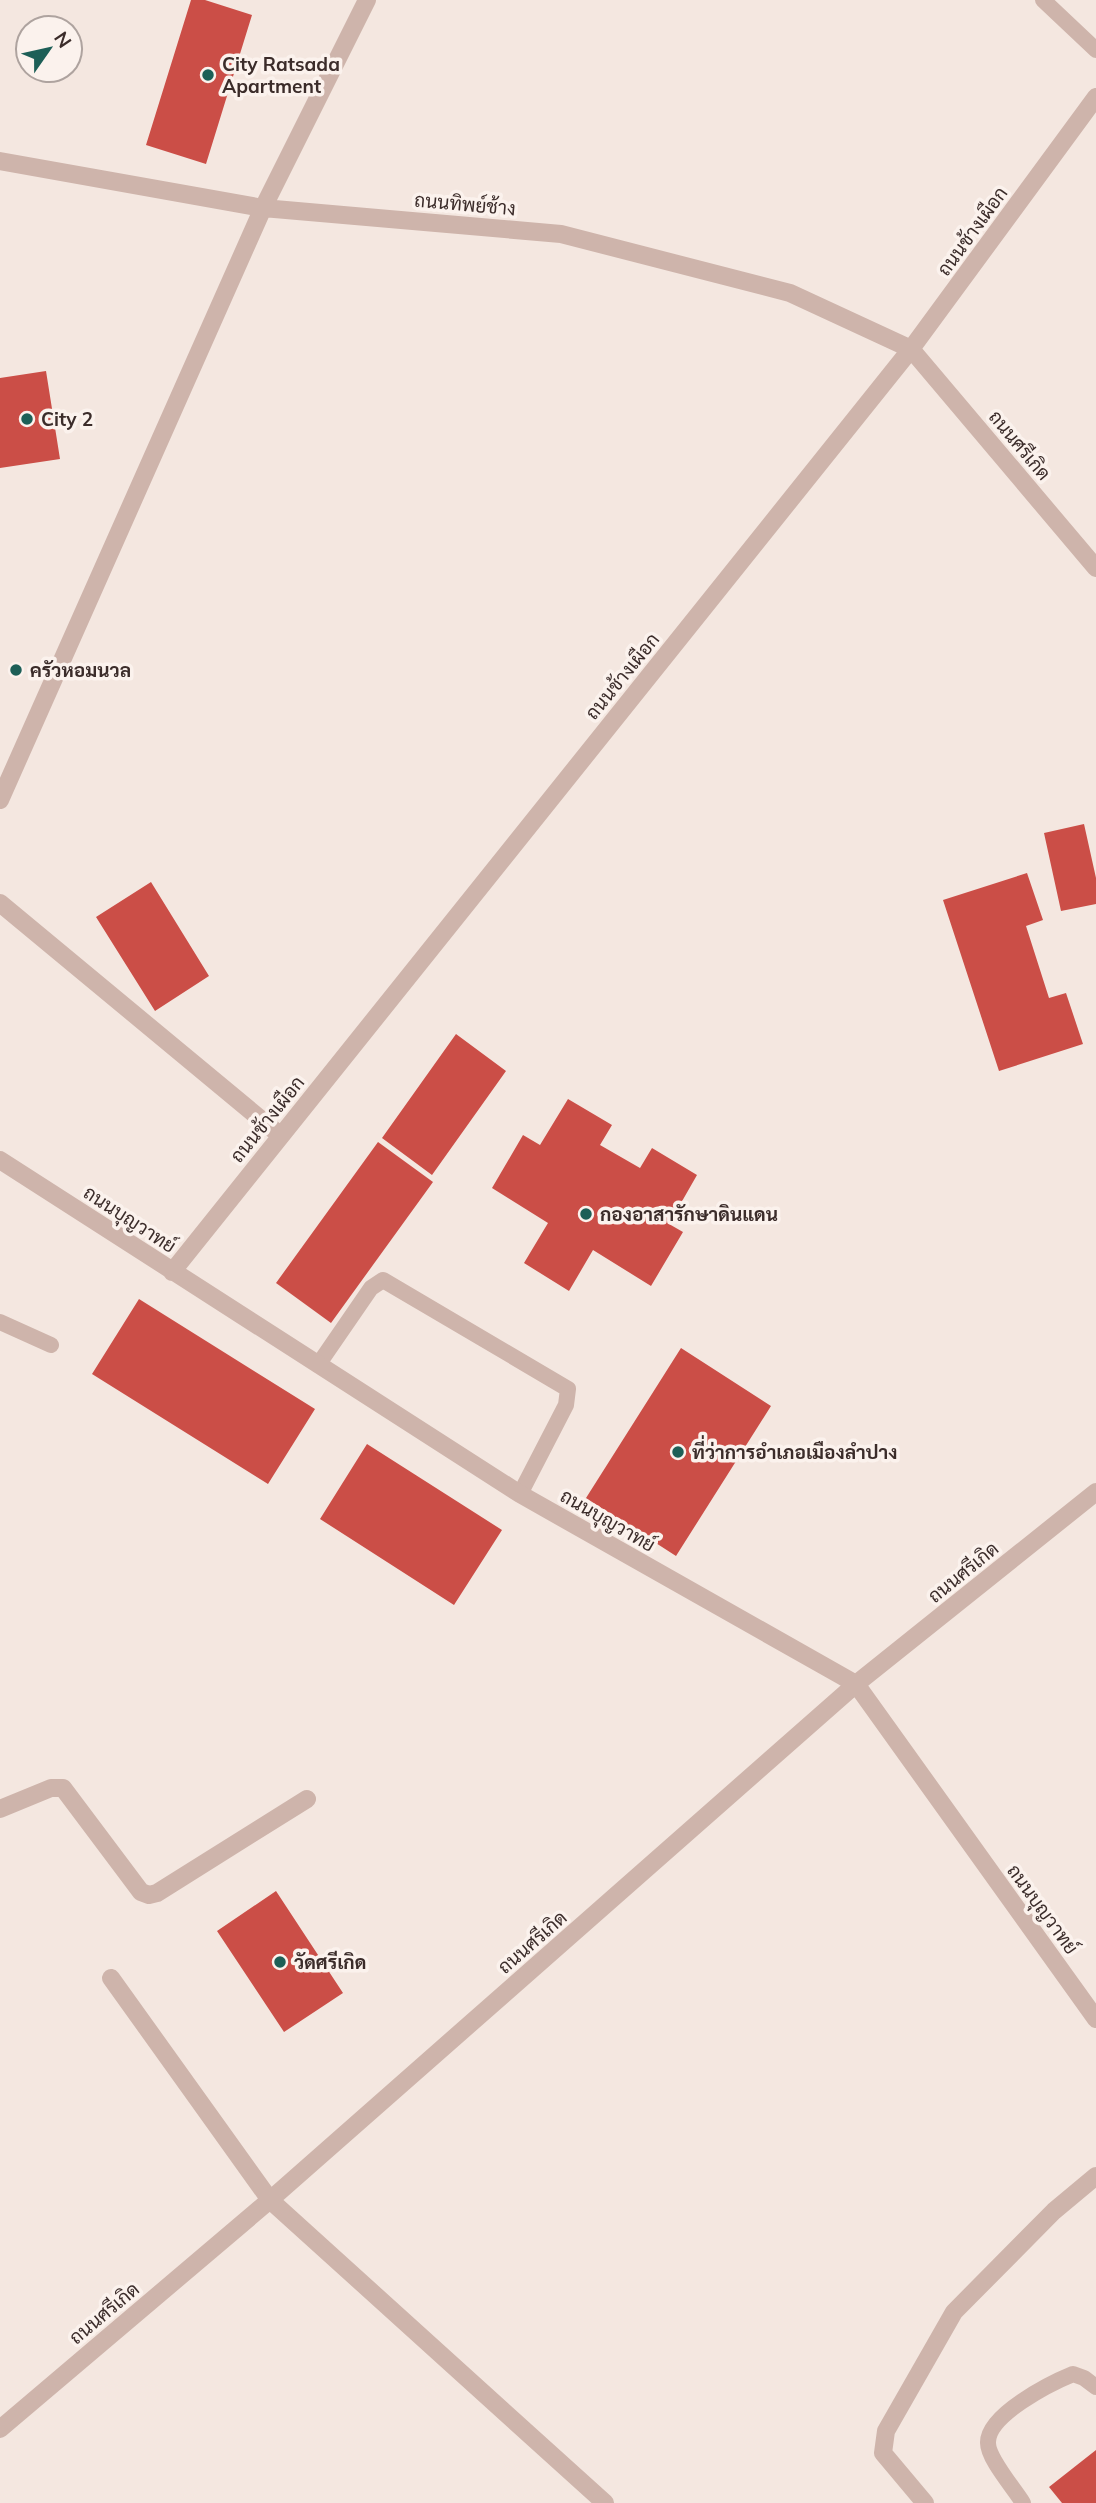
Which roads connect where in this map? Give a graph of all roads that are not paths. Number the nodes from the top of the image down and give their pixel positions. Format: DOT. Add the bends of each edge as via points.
graph roads {
  1 [pos="367,0"];
  2 [pos="1043,0"];
  3 [pos="1096,50"];
  4 [pos="1095,98"];
  5 [pos="0,160"];
  6 [pos="263,208"];
  7 [pos="911,349"];
  8 [pos="1096,568"];
  9 [pos="0,800"];
  10 [pos="0,903"];
  11 [pos="281,1136"];
  12 [pos="0,1160"];
  13 [pos="172,1272"];
  14 [pos="0,1322"];
  15 [pos="51,1345"];
  16 [pos="317,1365"];
  17 [pos="1096,1492"];
  18 [pos="520,1494"];
  19 [pos="856,1684"];
  20 [pos="307,1799"];
  21 [pos="0,1809"];
  22 [pos="111,1978"];
  23 [pos="1096,2019"];
  24 [pos="1096,2176"];
  25 [pos="270,2200"];
  26 [pos="1096,2387"];
  27 [pos="0,2428"];
  28 [pos="605,2503"];
  29 [pos="925,2503"];
  30 [pos="1023,2503"];
  1 -- 6 [label="street"];
  2 -- 3 [label="lane"];
  4 -- 7 [label="street, ถนนช้างเผือก"];
  5 -- 6 [label="street, ถนนทิพย์ช้าง"];
  6 -- 7 [label="street, ถนนทิพย์ช้าง" via="561,234 790,293"];
  6 -- 9 [label="street"];
  7 -- 8 [label="street, ถนนศรีเกิด"];
  7 -- 11 [label="street, ถนนช้างเผือก"];
  10 -- 11 [label="street"];
  11 -- 13 [label="street, ถนนช้างเผือก"];
  12 -- 13 [label="street, ถนนบุญวาทย์"];
  13 -- 16 [label="street, ถนนบุญวาทย์"];
  14 -- 15 [label="lane"];
  16 -- 18 [label="street, ถนนบุญวาทย์"];
  16 -- 18 [label="lane" via="371,1288 383,1280 568,1390 566,1405"];
  17 -- 19 [label="street, ถนนศรีเกิด"];
  18 -- 19 [label="street, ถนนบุญวาทย์"];
  19 -- 23 [label="street, ถนนบุญวาทย์"];
  19 -- 25 [label="street, ถนนศรีเกิด"];
  20 -- 21 [label="street" via="149,1895 141,1892 63,1788 51,1788"];
  22 -- 25 [label="street"];
  24 -- 29 [label="street" via="1054,2211 954,2312 886,2431 883,2453"];
  25 -- 27 [label="street, ถนนศรีเกิด"];
  25 -- 28 [label="street"];
  26 -- 30 [label="lane" via="1073,2374 1047,2385 995,2422 990,2450"];
}
